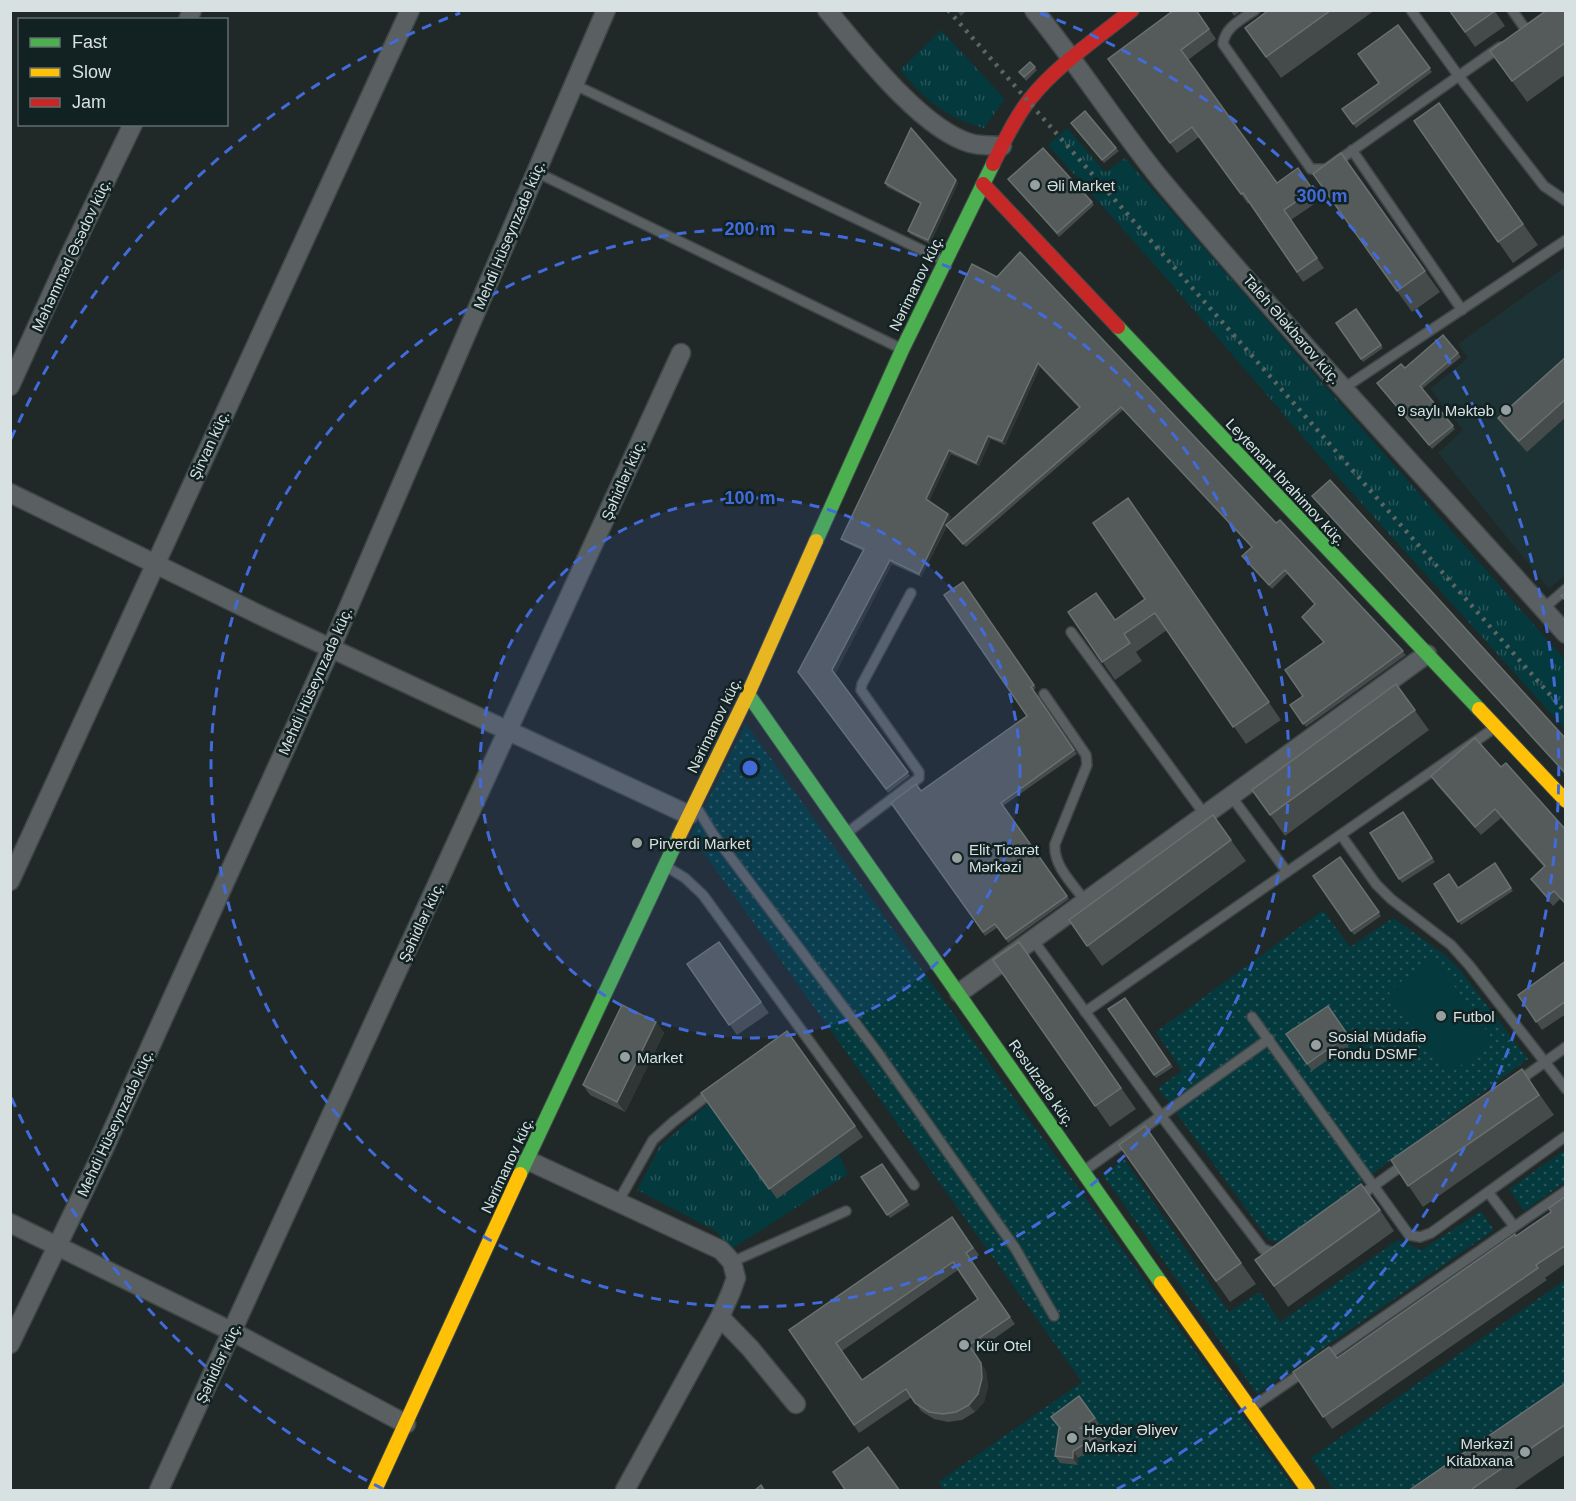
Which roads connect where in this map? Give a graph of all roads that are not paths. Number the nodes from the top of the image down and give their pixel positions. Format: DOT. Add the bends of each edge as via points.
graph roads {
  1 [pos="410,10"];
  2 [pos="606,10"];
  3 [pos="827,10"];
  4 [pos="1034,10"];
  5 [pos="1132,10"];
  6 [pos="1255,10"];
  7 [pos="1411,10"];
  8 [pos="1512,10"];
  9 [pos="1516,37"];
  10 [pos="1506,43"];
  11 [pos="1071,59"];
  12 [pos="1458,75"];
  13 [pos="573,84"];
  14 [pos="132,126"];
  15 [pos="1002,146"];
  16 [pos="1352,150"];
  17 [pos="536,172"];
  18 [pos="982,184"];
  19 [pos="1566,201"];
  20 [pos="1566,240"];
  21 [pos="945,261"];
  22 [pos="1462,310"];
  23 [pos="902,350"];
  24 [pos="681,352"];
  25 [pos="10,386"];
  26 [pos="1344,388"];
  27 [pos="10,493"];
  28 [pos="155,563"];
  29 [pos="1566,589"];
  30 [pos="910,593"];
  31 [pos="1543,609"];
  32 [pos="1071,633"];
  33 [pos="1566,634"];
  34 [pos="331,648"];
  35 [pos="1427,654"];
  36 [pos="748,694"];
  37 [pos="1044,694"];
  38 [pos="1496,728"];
  39 [pos="509,731"];
  40 [pos="1231,796"];
  41 [pos="1566,801"];
  42 [pos="691,809"];
  43 [pos="1205,815"];
  44 [pos="846,833"];
  45 [pos="1341,835"];
  46 [pos="665,865"];
  47 [pos="1287,872"];
  48 [pos="10,881"];
  49 [pos="1086,902"];
  50 [pos="1033,940"];
  51 [pos="959,993"];
  52 [pos="1085,1012"];
  53 [pos="1252,1017"];
  54 [pos="798,1026"];
  55 [pos="789,1033"];
  56 [pos="1269,1039"];
  57 [pos="1566,1047"];
  58 [pos="1545,1062"];
  59 [pos="717,1088"];
  60 [pos="1566,1089"];
  61 [pos="1507,1090"];
  62 [pos="1162,1117"];
  63 [pos="1566,1136"];
  64 [pos="1412,1159"];
  65 [pos="527,1160"];
  66 [pos="1083,1172"];
  67 [pos="914,1185"];
  68 [pos="1374,1186"];
  69 [pos="1566,1191"];
  70 [pos="1488,1192"];
  71 [pos="618,1202"];
  72 [pos="1345,1207"];
  73 [pos="846,1212"];
  74 [pos="10,1223"];
  75 [pos="1514,1226"];
  76 [pos="58,1245"];
  77 [pos="1288,1249"];
  78 [pos="732,1262"];
  79 [pos="1054,1316"];
  80 [pos="720,1317"];
  81 [pos="233,1332"];
  82 [pos="10,1344"];
  83 [pos="796,1404"];
  84 [pos="1249,1409"];
  85 [pos="406,1424"];
  86 [pos="159,1491"];
  87 [pos="375,1491"];
  88 [pos="626,1491"];
  89 [pos="1308,1491"];
  1 -- 28 [label="street, Şirvan küç."];
  2 -- 13 [label="street, Mehdi Hüseynzadə küç."];
  3 -- 15 [label="street" via="927,119 970,143"];
  4 -- 11 [label="street, Taleh Ələkbərov küç."];
  5 -- 11 [label="main road, Nərimanov küç."];
  6 -- 16 [label="lane" via="1230,28 1223,44 1302,159 1311,169 1326,169"];
  7 -- 12 [label="lane"];
  8 -- 9 [label="lane" via="1530,28"];
  10 -- 12 [label="lane"];
  11 -- 15 [label="main road, Nərimanov küç." via="1028,102"];
  11 -- 26 [label="street, Taleh Ələkbərov küç." via="1162,181"];
  12 -- 16 [label="lane"];
  12 -- 19 [label="lane" via="1544,186"];
  13 -- 17 [label="street, Mehdi Hüseynzadə küç."];
  13 -- 21 [label="lane"];
  14 -- 25 [label="street, Məhəmməd Əsədov küç."];
  15 -- 18 [label="main road, Nərimanov küç."];
  16 -- 22 [label="lane"];
  17 -- 23 [label="lane"];
  17 -- 34 [label="street, Mehdi Hüseynzadə küç."];
  18 -- 21 [label="main road, Nərimanov küç."];
  18 -- 35 [label="main road, Leytenant Ibrahimov küç."];
  20 -- 22 [label="lane"];
  21 -- 23 [label="main road, Nərimanov küç."];
  22 -- 26 [label="lane"];
  23 -- 36 [label="main road, Nərimanov küç."];
  24 -- 39 [label="street, Şəhidlər küç."];
  26 -- 31 [label="street, Taleh Ələkbərov küç."];
  27 -- 28 [label="street"];
  28 -- 34 [label="street"];
  28 -- 48 [label="street, Şirvan küç."];
  29 -- 31 [label="lane"];
  30 -- 44 [label="lane" via="861,690 919,772 919,778"];
  31 -- 33 [label="street, Taleh Ələkbərov küç."];
  32 -- 43 [label="lane"];
  34 -- 39 [label="street"];
  34 -- 76 [label="street, Mehdi Hüseynzadə küç."];
  35 -- 38 [label="main road, Leytenant Ibrahimov küç."];
  35 -- 40 [label="street"];
  36 -- 42 [label="main road, Nərimanov küç."];
  36 -- 44 [label="main road, Rəsulzadə küç."];
  37 -- 49 [label="lane" via="1086,755 1087,765 1054,853"];
  38 -- 41 [label="main road, Leytenant Ibrahimov küç."];
  38 -- 45 [label="lane"];
  39 -- 42 [label="street"];
  39 -- 81 [label="street, Şəhidlər küç."];
  40 -- 43 [label="street"];
  40 -- 47 [label="lane"];
  42 -- 46 [label="main road, Nərimanov küç."];
  42 -- 79 [label="lane" via="878,1053 1015,1248"];
  43 -- 49 [label="street"];
  44 -- 51 [label="main road, Rəsulzadə küç."];
  45 -- 47 [label="lane"];
  45 -- 58 [label="lane" via="1383,891 1463,958"];
  46 -- 54 [label="lane" via="703,895"];
  46 -- 65 [label="main road, Nərimanov küç."];
  47 -- 52 [label="lane"];
  49 -- 50 [label="street"];
  50 -- 51 [label="street"];
  50 -- 52 [label="lane"];
  51 -- 66 [label="main road, Rəsulzadə küç."];
  52 -- 62 [label="lane"];
  53 -- 56 [label="lane"];
  54 -- 55 [label="lane"];
  54 -- 67 [label="lane"];
  56 -- 62 [label="lane"];
  56 -- 68 [label="lane"];
  57 -- 58 [label="lane"];
  58 -- 60 [label="lane"];
  58 -- 61 [label="lane"];
  59 -- 71 [label="lane" via="653,1140"];
  62 -- 66 [label="lane"];
  62 -- 77 [label="lane" via="1263,1249 1277,1254"];
  63 -- 70 [label="lane"];
  64 -- 68 [label="lane"];
  65 -- 71 [label="street"];
  65 -- 85 [label="main road, Nərimanov küç."];
  66 -- 84 [label="main road, Rəsulzadə küç."];
  68 -- 70 [label="lane" via="1409,1235 1420,1237"];
  68 -- 72 [label="lane"];
  69 -- 75 [label="lane"];
  70 -- 75 [label="lane"];
  71 -- 78 [label="street" via="721,1250"];
  73 -- 78 [label="lane"];
  74 -- 76 [label="street"];
  75 -- 84 [label="lane"];
  76 -- 81 [label="street"];
  76 -- 82 [label="street, Mehdi Hüseynzadə küç."];
  78 -- 80 [label="street" via="736,1278"];
  80 -- 83 [label="street"];
  80 -- 88 [label="street"];
  81 -- 85 [label="street"];
  81 -- 86 [label="street, Şəhidlər küç."];
  84 -- 89 [label="main road, Rəsulzadə küç."];
  85 -- 87 [label="main road, Nərimanov küç."];
}
